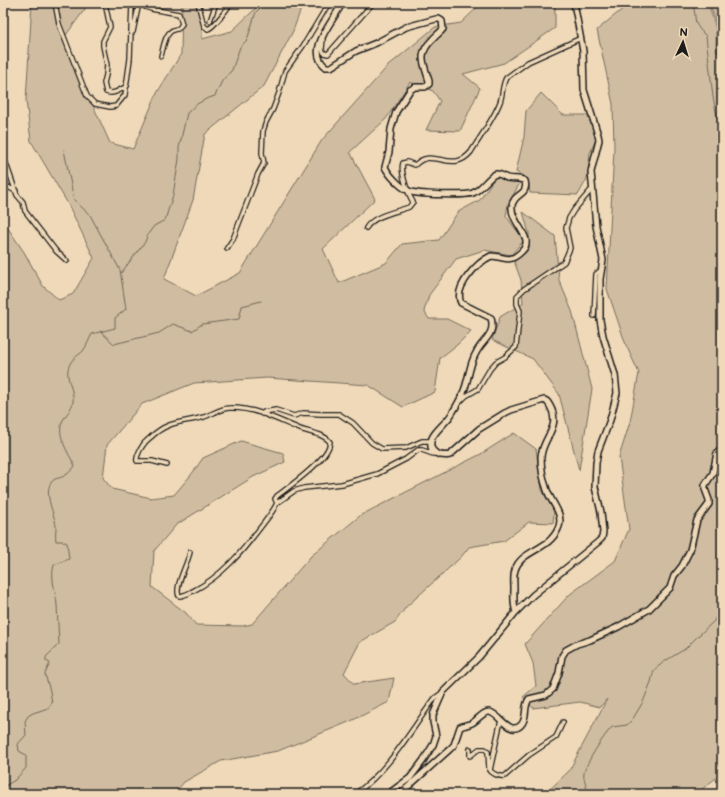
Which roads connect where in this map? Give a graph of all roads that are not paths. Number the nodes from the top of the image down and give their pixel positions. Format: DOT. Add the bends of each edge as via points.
graph roads {
  1 [pos="55,3"];
  2 [pos="105,3"];
  3 [pos="132,3"];
  4 [pos="139,3"];
  5 [pos="144,3"];
  6 [pos="198,3"];
  7 [pos="216,3"];
  8 [pos="231,3"];
  9 [pos="329,3"];
  10 [pos="342,3"];
  11 [pos="373,3"];
  12 [pos="574,3"];
  13 [pos="210,21"];
  14 [pos="323,36"];
  15 [pos="581,38"];
  16 [pos="130,39"];
  17 [pos="161,56"];
  18 [pos="127,86"];
  19 [pos="3,156"];
  20 [pos="3,184"];
  21 [pos="592,189"];
  22 [pos="16,191"];
  23 [pos="409,191"];
  24 [pos="366,228"];
  25 [pos="227,248"];
  26 [pos="67,261"];
  27 [pos="602,270"];
  28 [pos="594,316"];
  29 [pos="457,405"];
  30 [pos="262,414"];
  31 [pos="430,441"];
  32 [pos="722,449"];
  33 [pos="438,454"];
  34 [pos="167,465"];
  35 [pos="277,503"];
  36 [pos="190,552"];
  37 [pos="516,612"];
  38 [pos="443,692"];
  39 [pos="501,720"];
  40 [pos="564,722"];
  41 [pos="470,749"];
  42 [pos="490,770"];
  43 [pos="356,794"];
  44 [pos="388,794"];
  45 [pos="400,794"];
  1 -- 18 [label="street" via="59,24 89,100 95,104 113,107 123,99"];
  2 -- 18 [label="street" via="110,27 103,41 107,65 104,90 114,93"];
  3 -- 16 [label="street"];
  4 -- 16 [label="street"];
  5 -- 17 [label="street" via="145,7 150,9 181,15 182,24 178,30 168,33"];
  6 -- 8 [label="street" via="204,26 208,29 215,25"];
  7 -- 13 [label="street"];
  9 -- 25 [label="street" via="285,71 263,131 264,163"];
  10 -- 14 [label="street"];
  11 -- 14 [label="street" via="328,54 322,49"];
  12 -- 15 [label="street"];
  14 -- 23 [label="street" via="318,54 322,64 331,67 356,51 406,27 436,19 442,21 443,29 422,53 429,84 425,88 415,87 409,91 396,112 391,129 386,169"];
  15 -- 21 [label="street" via="584,90 599,140 591,172"];
  15 -- 23 [label="street" via="528,62 506,78 498,108 466,158 452,162 428,158 415,165 403,163"];
  16 -- 18 [label="street"];
  19 -- 22 [label="street"];
  20 -- 22 [label="street"];
  21 -- 27 [label="street" via="603,260"];
  21 -- 29 [label="street" via="569,218 566,228 570,248 564,262 517,296 520,311 516,347 496,362 478,389"];
  22 -- 26 [label="street" via="33,223"];
  23 -- 24 [label="street" via="411,206 375,219"];
  23 -- 29 [label="street" via="467,195 482,188 496,174 522,179 527,186 525,191 514,198 512,204 514,219 526,239 524,249 512,259 491,256 486,258 466,278 459,294 461,303 489,316 492,322 490,335 475,354 465,390"];
  27 -- 28 [label="street" via="596,274"];
  27 -- 37 [label="street" via="600,320 615,375 617,393 598,451 596,468 595,487 603,534 598,542"];
  29 -- 31 [label="street"];
  30 -- 31 [label="street" via="276,410 294,416 303,413 339,414 382,449 406,448 422,441"];
  30 -- 34 [label="street" via="231,408 204,417 180,421 158,430 142,444 136,460"];
  30 -- 35 [label="street" via="321,435 330,442 329,448 314,467 277,496"];
  31 -- 33 [label="street" via="433,450"];
  32 -- 39 [label="street" via="717,453 713,473 705,486 709,504 697,520 690,550 674,576 670,588 649,610 566,650 553,689 546,695 529,699 519,728 509,727"];
  33 -- 35 [label="street" via="418,450 377,474 342,484 304,488"];
  33 -- 37 [label="street" via="450,455 480,428 511,410 544,400 553,411 552,429 542,450 541,468 547,492 559,515 559,525 547,544 525,556 515,568"];
  35 -- 36 [label="street" via="247,545 225,570 201,587 179,596 177,590"];
  37 -- 38 [label="street" via="479,658"];
  38 -- 43 [label="street" via="432,701 398,751 372,782"];
  38 -- 44 [label="street" via="433,715 436,736 433,745 410,778"];
  39 -- 42 [label="street"];
  39 -- 45 [label="street" via="489,712 460,727 454,745"];
  40 -- 42 [label="street" via="556,738 535,750 505,776"];
  41 -- 42 [label="street" via="470,756 480,749 488,752"];
}
